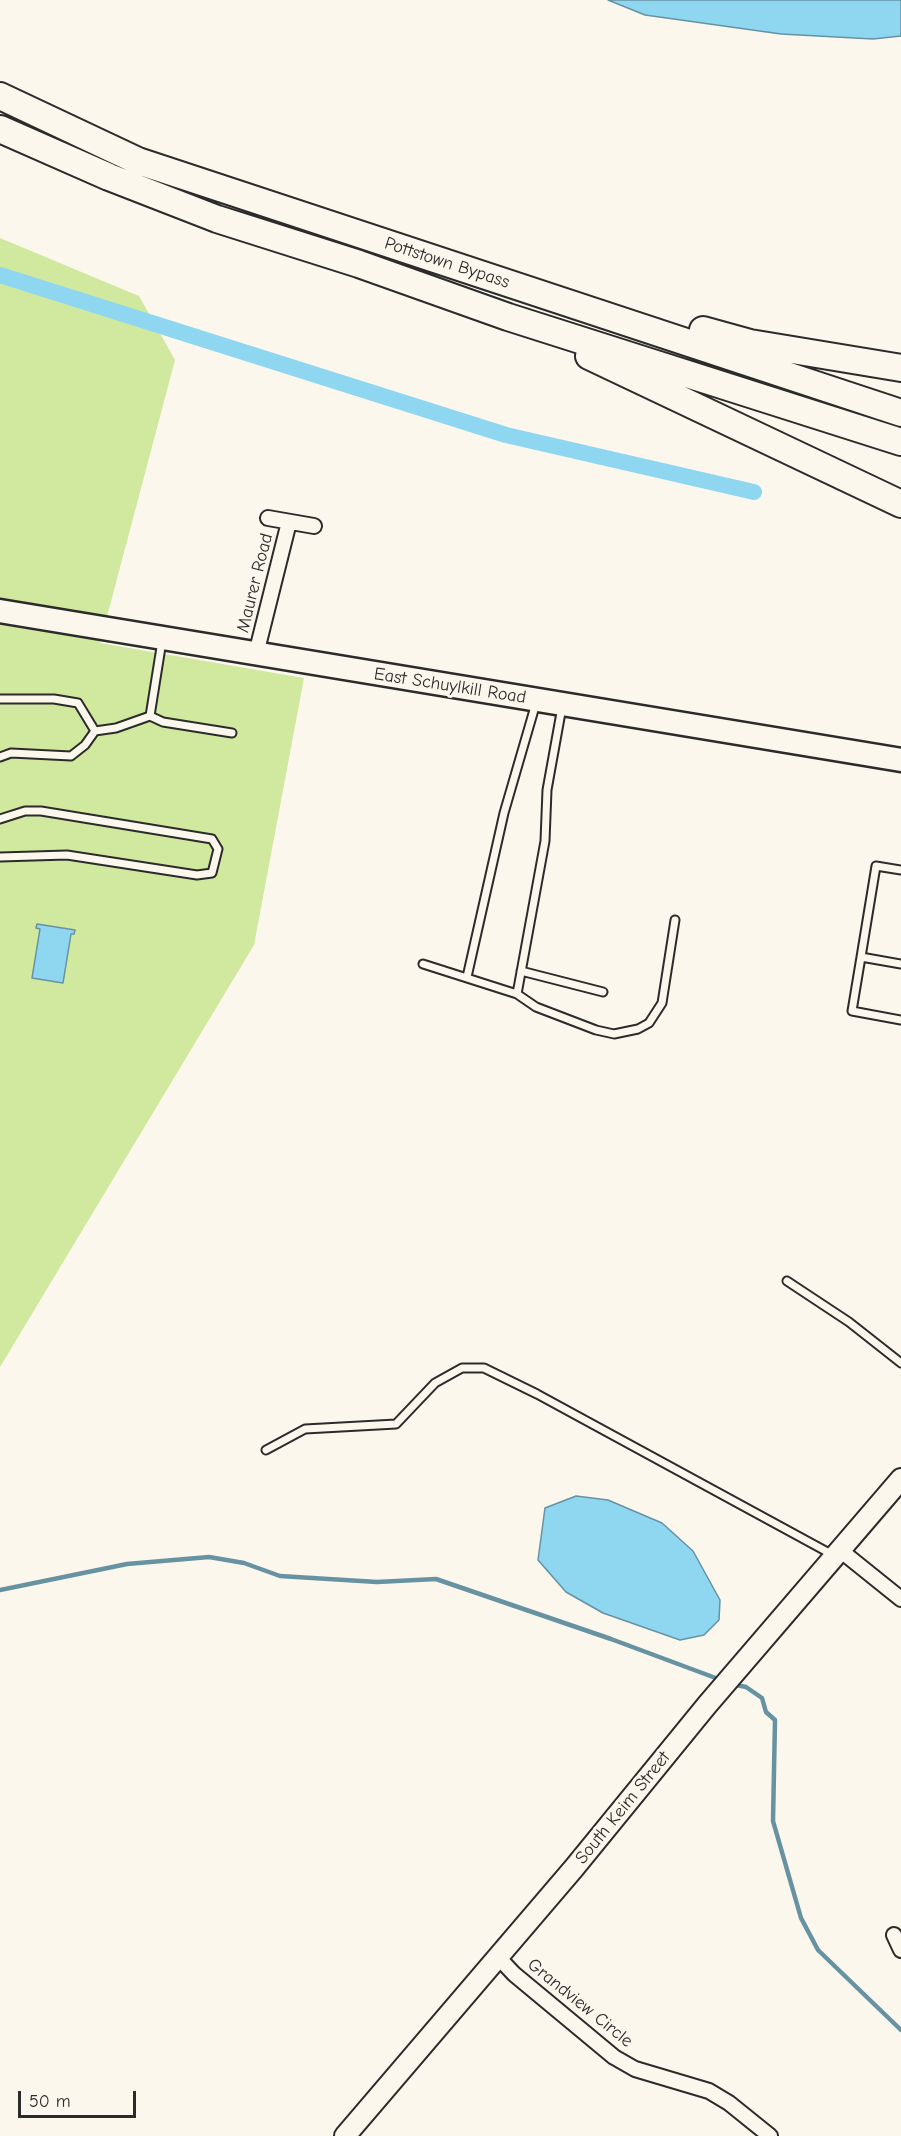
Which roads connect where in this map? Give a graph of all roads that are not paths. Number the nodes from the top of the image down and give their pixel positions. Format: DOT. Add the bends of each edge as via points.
graph roads {
  1 [pos="0,96"];
  2 [pos="0,129"];
  3 [pos="382,241"];
  4 [pos="508,317"];
  5 [pos="901,368"];
  6 [pos="901,412"];
  7 [pos="901,442"];
  8 [pos="901,504"];
  9 [pos="268,518"];
  10 [pos="289,522"];
  11 [pos="314,526"];
  12 [pos="0,611"];
  13 [pos="162,638"];
  14 [pos="256,654"];
  15 [pos="0,699"];
  16 [pos="536,700"];
  17 [pos="562,705"];
  18 [pos="150,716"];
  19 [pos="96,731"];
  20 [pos="232,733"];
  21 [pos="0,757"];
  22 [pos="901,760"];
  23 [pos="0,819"];
  24 [pos="4,856"];
  25 [pos="901,870"];
  26 [pos="675,920"];
  27 [pos="861,957"];
  28 [pos="423,964"];
  29 [pos="901,964"];
  30 [pos="522,971"];
  31 [pos="466,977"];
  32 [pos="603,992"];
  33 [pos="518,994"];
  34 [pos="901,1020"];
  35 [pos="787,1281"];
  36 [pos="901,1363"];
  37 [pos="266,1450"];
  38 [pos="901,1479"];
  39 [pos="837,1553"];
  40 [pos="901,1599"];
  41 [pos="894,1935"];
  42 [pos="901,1950"];
  43 [pos="498,1957"];
  44 [pos="760,2133"];
  45 [pos="345,2136"];
  1 -- 3 [label="highway, Pottstown Bypass" via="138,161"];
  2 -- 4 [label="highway, Pottstown Bypass" via="217,219"];
  3 -- 5 [label="highway" via="750,343"];
  3 -- 6 [label="highway, Pottstown Bypass"];
  4 -- 7 [label="highway, Pottstown Bypass"];
  4 -- 8 [label="highway"];
  9 -- 10 [label="street, Maurer Road"];
  10 -- 11 [label="street, Maurer Road"];
  10 -- 14 [label="street, Maurer Road"];
  12 -- 13 [label="main road, East Schuylkill Road"];
  13 -- 14 [label="main road, East Schuylkill Road"];
  13 -- 18 [label="lane"];
  14 -- 16 [label="main road, East Schuylkill Road"];
  15 -- 19 [label="lane" via="78,703"];
  16 -- 17 [label="main road, East Schuylkill Road"];
  16 -- 31 [label="lane" via="504,813"];
  17 -- 22 [label="main road, East Schuylkill Road"];
  17 -- 30 [label="lane" via="547,790 545,841"];
  18 -- 19 [label="lane"];
  18 -- 20 [label="lane" via="163,722"];
  19 -- 21 [label="lane" via="71,756 11,753"];
  23 -- 24 [label="lane" via="40,811 212,839 218,849 212,873 197,875 67,855"];
  25 -- 27 [label="lane" via="876,866"];
  26 -- 33 [label="lane" via="662,1003 649,1023 638,1029 614,1034 596,1030 536,1006"];
  27 -- 29 [label="lane"];
  27 -- 34 [label="lane" via="852,1011"];
  28 -- 31 [label="lane"];
  30 -- 32 [label="lane"];
  30 -- 33 [label="lane"];
  31 -- 33 [label="lane"];
  35 -- 36 [label="lane"];
  37 -- 39 [label="lane" via="305,1430 396,1424 435,1383 462,1368 484,1368"];
  38 -- 39 [label="street, South Keim Street"];
  39 -- 40 [label="street"];
  39 -- 43 [label="street, South Keim Street"];
  41 -- 42 [label="street"];
  43 -- 44 [label="street, Grandview Circle" via="614,2057 635,2069 709,2091 729,2103"];
  43 -- 45 [label="street, South Keim Street"];
}
